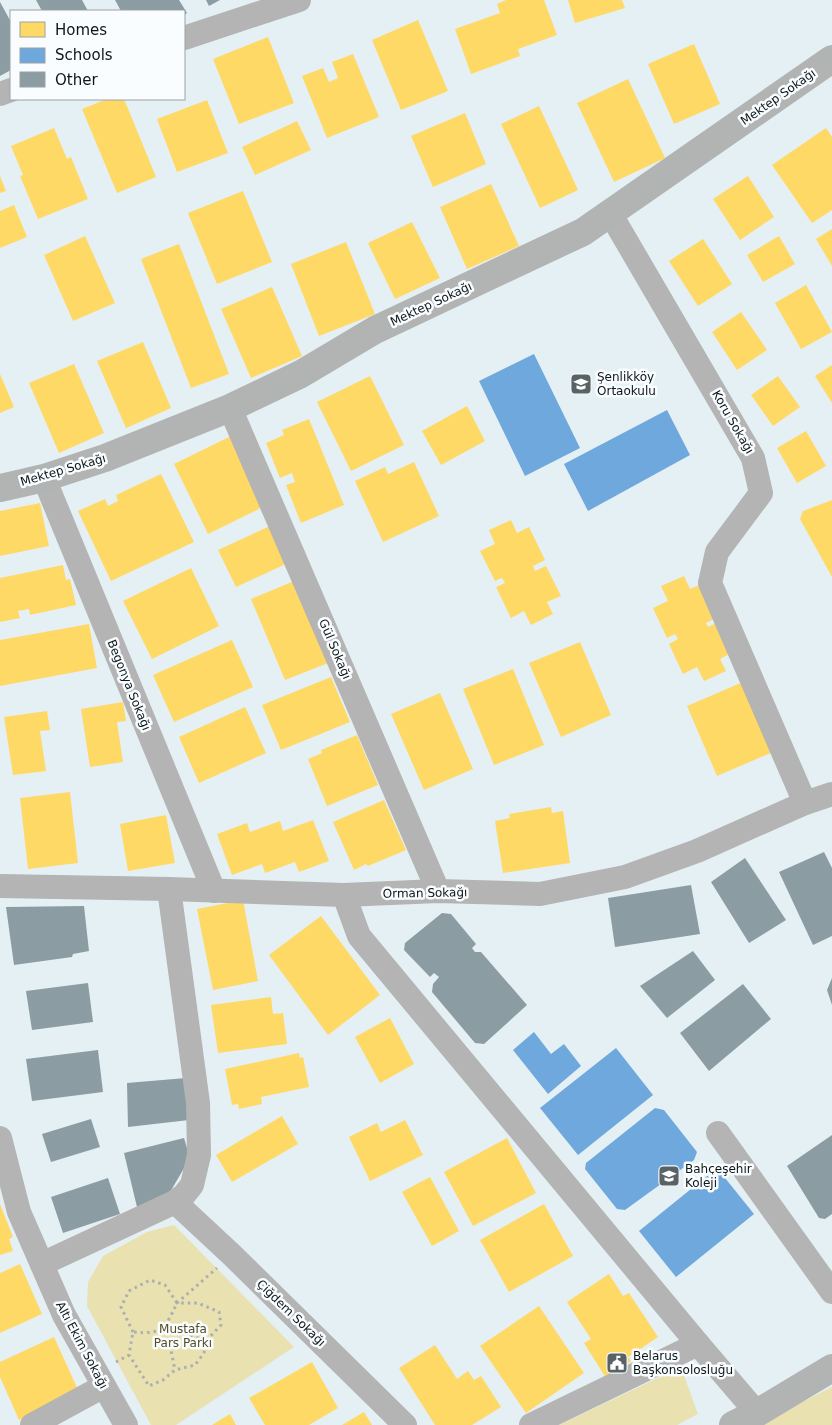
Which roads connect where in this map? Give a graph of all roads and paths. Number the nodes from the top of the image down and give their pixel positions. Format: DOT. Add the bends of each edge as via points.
graph roads {
  1 [pos="299,0"];
  2 [pos="185,38"];
  3 [pos="832,60"];
  4 [pos="610,212"];
  5 [pos="230,408"];
  6 [pos="44,478"];
  7 [pos="0,488"];
  8 [pos="832,794"];
  9 [pos="805,803"];
  10 [pos="0,886"];
  11 [pos="169,889"];
  12 [pos="214,891"];
  13 [pos="438,891"];
  14 [pos="344,895"];
  15 [pos="718,1133"];
  16 [pos="0,1138"];
  17 [pos="175,1202"];
  18 [pos="232,1255"];
  19 [pos="42,1264"];
  20 [pos="832,1292"];
  21 [pos="177,1303"];
  22 [pos="166,1326"];
  23 [pos="133,1332"];
  24 [pos="206,1340"];
  25 [pos="698,1344"];
  26 [pos="832,1368"];
  27 [pos="175,1370"];
  28 [pos="104,1386"];
  29 [pos="757,1413"];
  30 [pos="32,1425"];
  31 [pos="126,1425"];
  32 [pos="405,1425"];
  33 [pos="531,1425"];
  34 [pos="733,1425"];
  1 -- 2 [label="street"];
  3 -- 4 [label="main road, Mektep Sokağı"];
  4 -- 5 [label="main road, Mektep Sokağı" via="583,232 375,330 302,374"];
  4 -- 9 [label="street, Koru Sokağı" via="753,458 761,493 717,552 710,583"];
  5 -- 6 [label="main road, Mektep Sokağı" via="105,458"];
  5 -- 13 [label="street, Gül Sokağı"];
  6 -- 7 [label="main road, Mektep Sokağı"];
  6 -- 12 [label="street, Begonya Sokağı"];
  8 -- 9 [label="street, Orman Sokağı"];
  9 -- 13 [label="street, Orman Sokağı" via="697,851 625,877 540,894"];
  10 -- 11 [label="street, Orman Sokağı"];
  11 -- 12 [label="street, Orman Sokağı"];
  11 -- 17 [label="street" via="198,1103 200,1155 192,1185"];
  12 -- 14 [label="street, Orman Sokağı"];
  13 -- 14 [label="street, Orman Sokağı"];
  14 -- 25 [label="street" via="360,936"];
  15 -- 20 [label="street"];
  16 -- 19 [label="street, Altı Ekim Sokağı" via="19,1212"];
  17 -- 18 [label="street, Çiğdem Sokağı"];
  17 -- 19 [label="street"];
  18 -- 21 [label="path"];
  18 -- 32 [label="street, Çiğdem Sokağı"];
  19 -- 28 [label="street, Altı Ekim Sokağı" via="64,1315"];
  21 -- 22 [label="path"];
  21 -- 23 [label="path" via="165,1285 150,1280 129,1291 121,1307"];
  21 -- 24 [label="path" via="198,1303 218,1312 221,1325"];
  22 -- 23 [label="path" via="149,1334"];
  22 -- 24 [label="path"];
  22 -- 27 [label="path"];
  23 -- 27 [label="path" via="129,1355 149,1386"];
  24 -- 27 [label="path" via="204,1353 195,1365"];
  25 -- 29 [label="street"];
  25 -- 33 [label="street"];
  26 -- 29 [label="main road"];
  28 -- 30 [label="street"];
  28 -- 31 [label="street, Altı Ekim Sokağı"];
  29 -- 34 [label="main road"];
}
